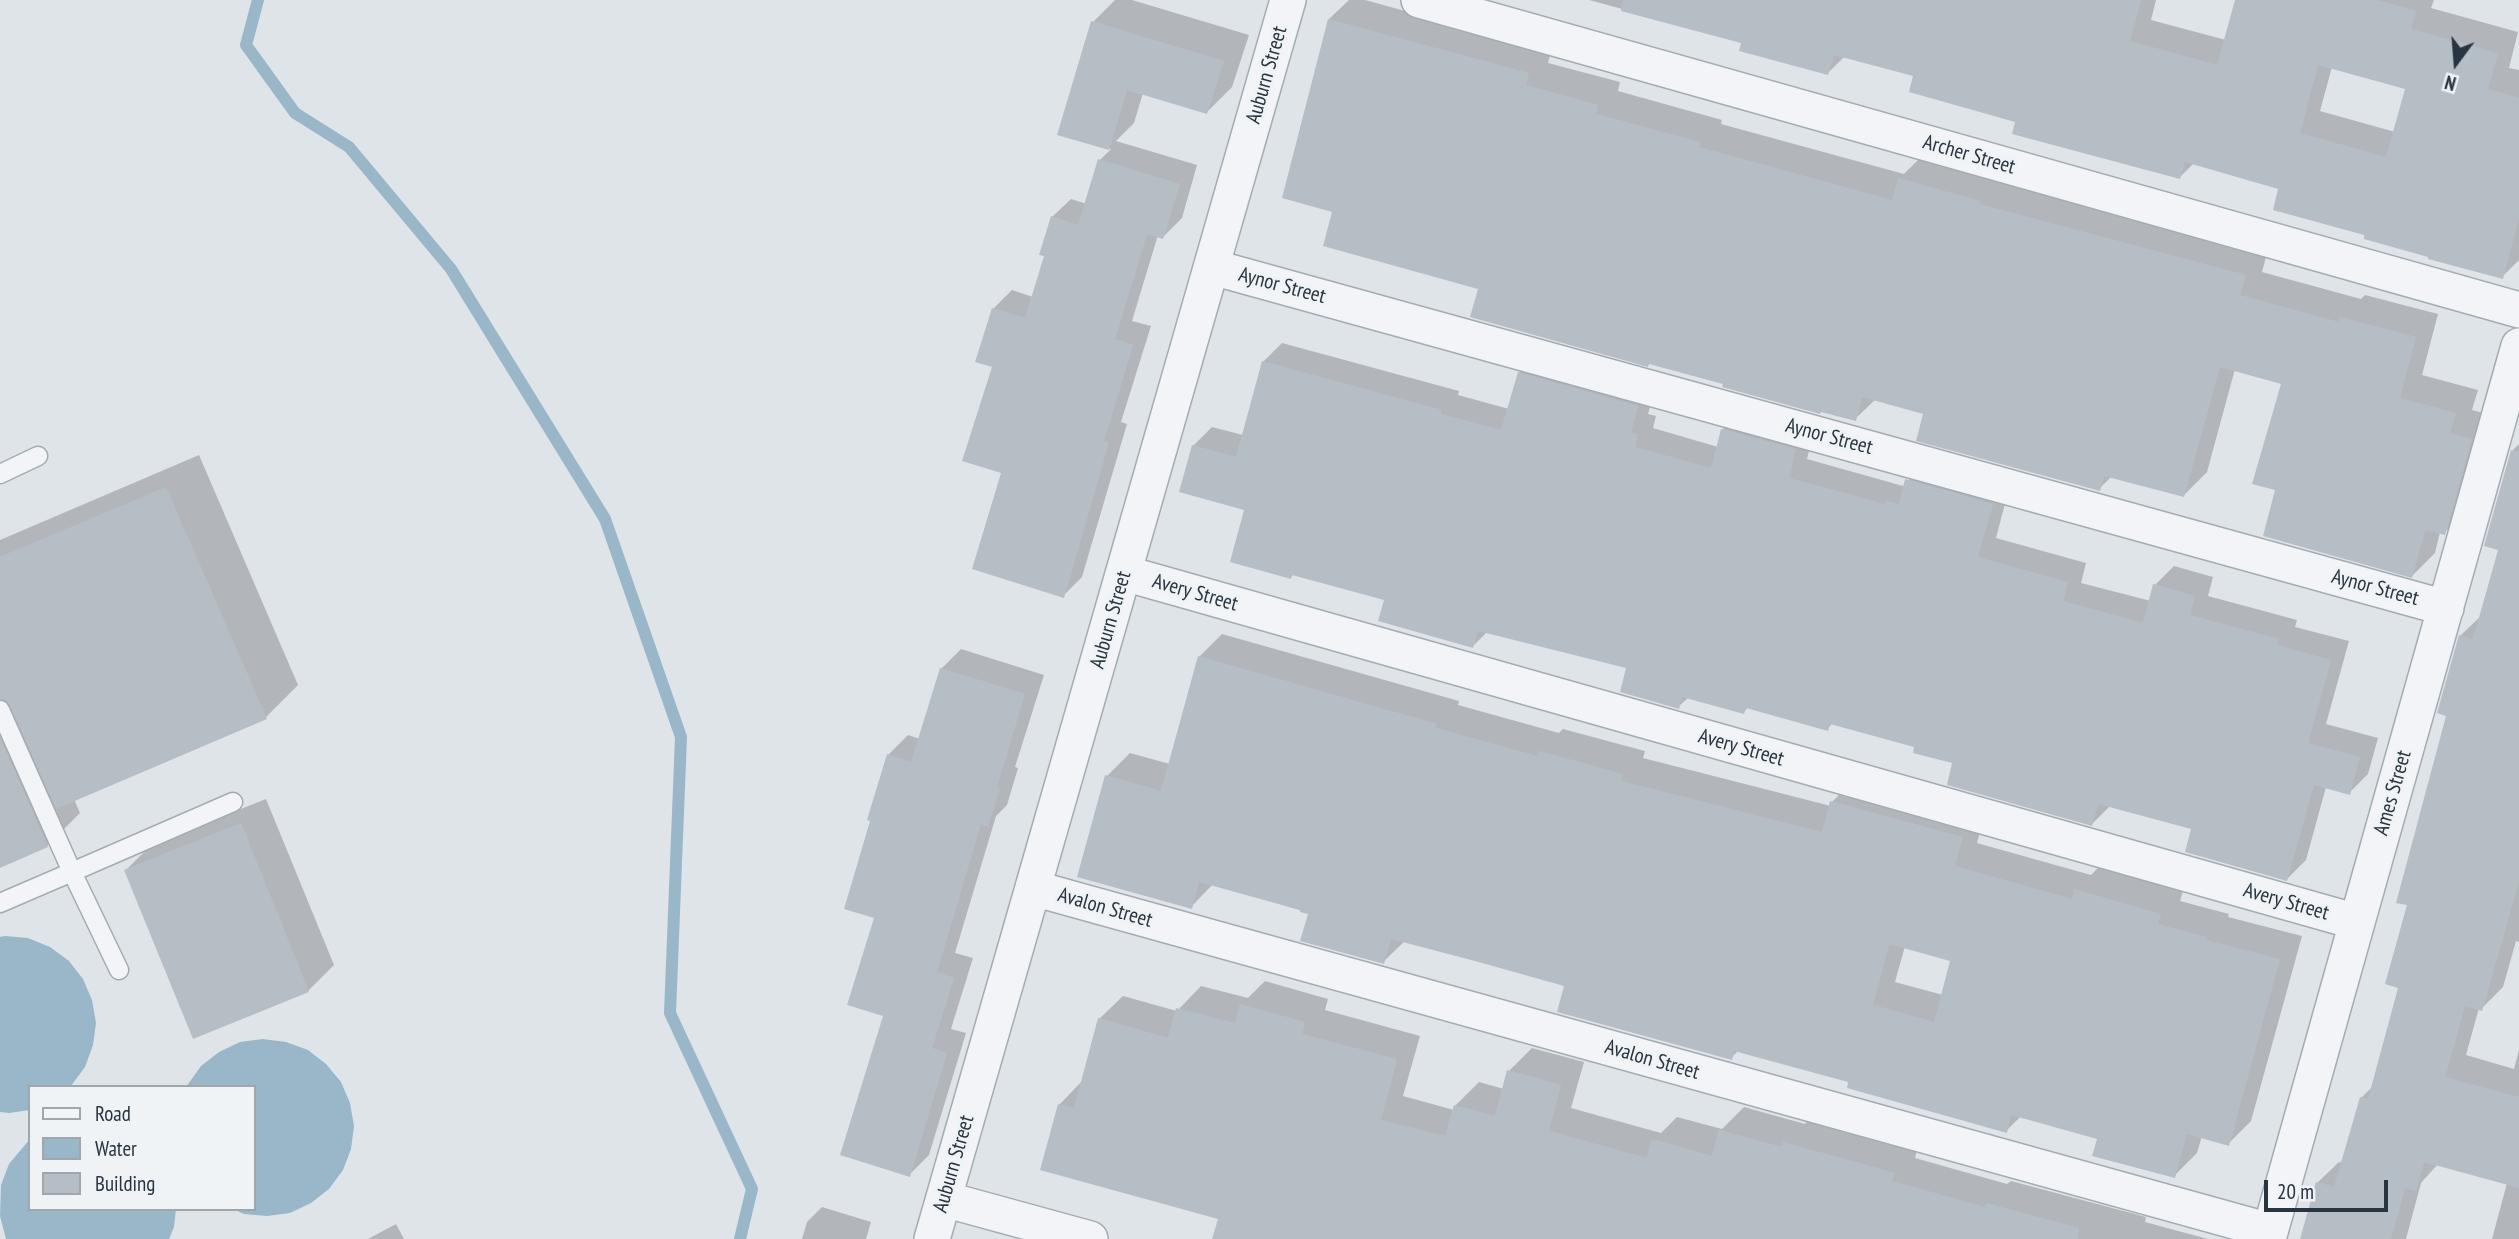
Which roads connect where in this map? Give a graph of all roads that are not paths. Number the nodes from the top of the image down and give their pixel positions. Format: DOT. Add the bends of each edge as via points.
graph roads {
  1 [pos="1288,0"];
  2 [pos="1419,0"];
  3 [pos="1212,267"];
  4 [pos="2519,310"];
  5 [pos="2519,346"];
  6 [pos="38,456"];
  7 [pos="0,474"];
  8 [pos="1124,573"];
  9 [pos="2446,608"];
  10 [pos="0,710"];
  11 [pos="233,802"];
  12 [pos="72,872"];
  13 [pos="1033,888"];
  14 [pos="0,903"];
  15 [pos="2357,922"];
  16 [pos="119,970"];
  17 [pos="944,1199"];
  18 [pos="2269,1235"];
  19 [pos="932,1239"];
  20 [pos="1090,1239"];
  1 -- 3 [label="street, Auburn Street"];
  2 -- 4 [label="street, Archer Street"];
  3 -- 8 [label="street, Auburn Street"];
  3 -- 9 [label="street, Aynor Street"];
  5 -- 9 [label="street, Ames Street"];
  6 -- 7 [label="lane"];
  8 -- 13 [label="street, Auburn Street"];
  8 -- 15 [label="street, Avery Street"];
  9 -- 15 [label="street, Ames Street"];
  10 -- 12 [label="lane"];
  11 -- 12 [label="lane"];
  12 -- 14 [label="lane"];
  12 -- 16 [label="lane"];
  13 -- 17 [label="street, Auburn Street"];
  13 -- 18 [label="street, Avalon Street"];
  15 -- 18 [label="street, Ames Street"];
  17 -- 19 [label="street, Auburn Street"];
  17 -- 20 [label="street"];
}
